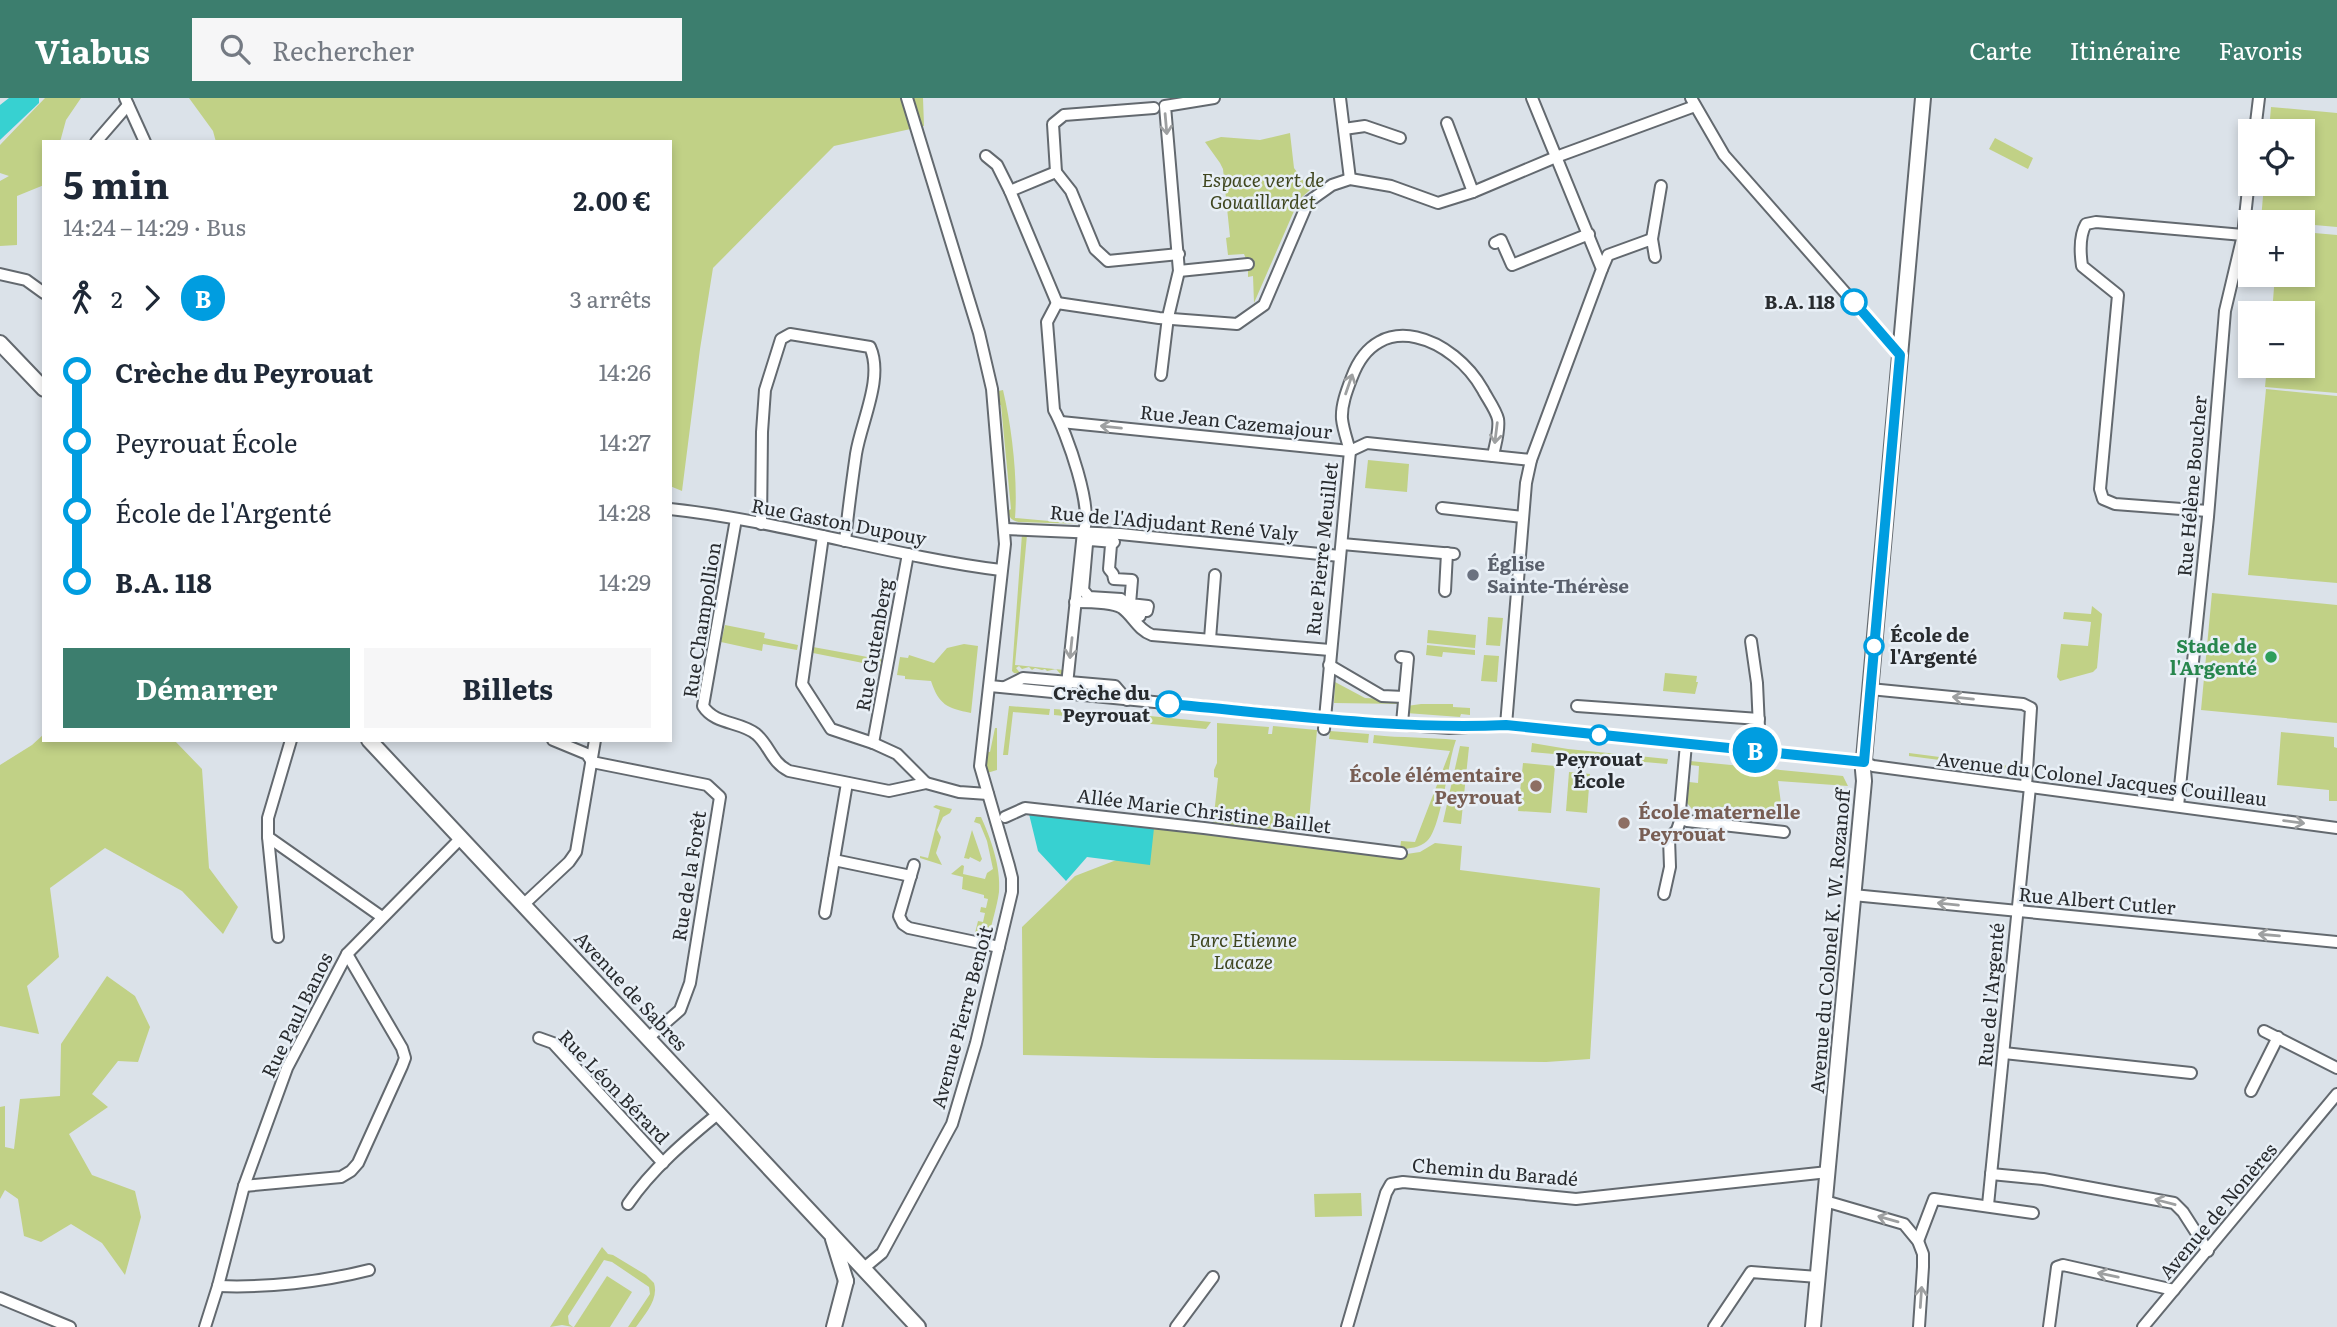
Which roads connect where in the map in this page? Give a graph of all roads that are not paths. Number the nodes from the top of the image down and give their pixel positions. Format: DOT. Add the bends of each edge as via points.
graph roads {
  1 [pos="907,98"];
  2 [pos="1214,98"];
  3 [pos="1340,98"];
  4 [pos="1531,98"];
  5 [pos="1923,98"];
  6 [pos="2259,98"];
  7 [pos="126,101"];
  8 [pos="1693,102"];
  9 [pos="1154,108"];
  10 [pos="2256,119"];
  11 [pos="1447,122"];
  12 [pos="1344,128"];
  13 [pos="1400,138"];
  14 [pos="97,140"];
  15 [pos="144,140"];
  16 [pos="986,156"];
  17 [pos="1556,157"];
  18 [pos="1056,172"];
  19 [pos="1350,179"];
  20 [pos="1661,186"];
  21 [pos="1010,191"];
  22 [pos="1473,192"];
  23 [pos="1589,234"];
  24 [pos="2238,234"];
  25 [pos="1652,239"];
  26 [pos="1495,243"];
  27 [pos="1179,254"];
  28 [pos="1655,257"];
  29 [pos="2238,259"];
  30 [pos="1248,264"];
  31 [pos="1602,269"];
  32 [pos="1179,271"];
  33 [pos="0,274"];
  34 [pos="42,292"];
  35 [pos="1057,303"];
  36 [pos="1168,317"];
  37 [pos="0,343"];
  38 [pos="1900,355"];
  39 [pos="1161,375"];
  40 [pos="42,388"];
  41 [pos="1061,422"];
  42 [pos="1350,451"];
  43 [pos="1493,456"];
  44 [pos="1531,460"];
  45 [pos="1442,508"];
  46 [pos="672,509"];
  47 [pos="2208,512"];
  48 [pos="1523,517"];
  49 [pos="736,519"];
  50 [pos="761,524"];
  51 [pos="1005,528"];
  52 [pos="1083,532"];
  53 [pos="823,536"];
  54 [pos="845,541"];
  55 [pos="1114,542"];
  56 [pos="1341,550"];
  57 [pos="908,554"];
  58 [pos="1001,570"];
  59 [pos="1215,575"];
  60 [pos="1445,591"];
  61 [pos="1075,602"];
  62 [pos="1214,640"];
  63 [pos="1751,641"];
  64 [pos="1330,650"];
  65 [pos="1401,657"];
  66 [pos="1329,665"];
  67 [pos="990,686"];
  68 [pos="1067,688"];
  69 [pos="1870,689"];
  70 [pos="1404,697"];
  71 [pos="1577,706"];
  72 [pos="1759,719"];
  73 [pos="1324,723"];
  74 [pos="1402,723"];
  75 [pos="1506,725"];
  76 [pos="290,742"];
  77 [pos="371,742"];
  78 [pos="558,742"];
  79 [pos="595,742"];
  80 [pos="873,743"];
  81 [pos="1686,744"];
  82 [pos="1760,750"];
  83 [pos="592,762"];
  84 [pos="1864,762"];
  85 [pos="847,783"];
  86 [pos="926,783"];
  87 [pos="2028,787"];
  88 [pos="988,794"];
  89 [pos="2178,806"];
  90 [pos="1682,815"];
  91 [pos="1004,817"];
  92 [pos="2337,828"];
  93 [pos="1784,832"];
  94 [pos="268,837"];
  95 [pos="461,838"];
  96 [pos="1401,853"];
  97 [pos="834,860"];
  98 [pos="1664,894"];
  99 [pos="1853,895"];
  100 [pos="523,905"];
  101 [pos="2016,911"];
  102 [pos="825,913"];
  103 [pos="382,917"];
  104 [pos="278,937"];
  105 [pos="2337,942"];
  106 [pos="999,947"];
  107 [pos="347,954"];
  108 [pos="2264,1031"];
  109 [pos="2278,1037"];
  110 [pos="539,1038"];
  111 [pos="648,1038"];
  112 [pos="2004,1054"];
  113 [pos="2337,1068"];
  114 [pos="2191,1073"];
  115 [pos="2251,1091"];
  116 [pos="2337,1094"];
  117 [pos="2337,1106"];
  118 [pos="719,1113"];
  119 [pos="2320,1117"];
  120 [pos="663,1163"];
  121 [pos="1828,1172"];
  122 [pos="1991,1174"];
  123 [pos="244,1186"];
  124 [pos="1825,1201"];
  125 [pos="628,1204"];
  126 [pos="1988,1205"];
  127 [pos="2033,1213"];
  128 [pos="831,1233"];
  129 [pos="1917,1241"];
  130 [pos="2208,1251"];
  131 [pos="864,1268"];
  132 [pos="369,1270"];
  133 [pos="1213,1277"];
  134 [pos="1818,1278"];
  135 [pos="846,1281"];
  136 [pos="218,1286"];
  137 [pos="2175,1290"];
  138 [pos="0,1298"];
  139 [pos="70,1327"];
  140 [pos="205,1327"];
  141 [pos="834,1327"];
  142 [pos="918,1327"];
  143 [pos="1176,1327"];
  144 [pos="1347,1327"];
  145 [pos="1714,1327"];
  146 [pos="1813,1327"];
  147 [pos="1919,1327"];
  148 [pos="2049,1327"];
  149 [pos="2143,1327"];
  1 -- 51 [label="street, Avenue Pierre Benoit" via="989,371"];
  2 -- 27 [label="street, one-way" via="1165,106"];
  3 -- 12 [label="street"];
  4 -- 17 [label="street"];
  5 -- 38 [label="street, Avenue du Colonel K. W. Rozanoff"];
  6 -- 10 [label="street"];
  7 -- 14 [label="street"];
  7 -- 15 [label="street"];
  8 -- 17 [label="street"];
  8 -- 38 [label="street" via="1724,155"];
  9 -- 18 [label="street" via="1064,115 1052,124"];
  11 -- 22 [label="street"];
  12 -- 13 [label="street" via="1365,126"];
  12 -- 19 [label="street"];
  16 -- 21 [label="street" via="997,165"];
  17 -- 22 [label="street"];
  17 -- 23 [label="street"];
  18 -- 21 [label="street"];
  18 -- 27 [label="street" via="1071,191 1095,250 1108,261"];
  19 -- 22 [label="street" via="1391,186 1438,203"];
  19 -- 36 [label="street" via="1308,202 1264,306 1237,324"];
  20 -- 25 [label="street"];
  21 -- 35 [label="street"];
  23 -- 26 [label="street" via="1512,265 1501,240"];
  23 -- 31 [label="street"];
  24 -- 47 [label="street" via="2096,222 2086,224 2080,252 2082,266 2118,295 2100,489 2103,499"];
  25 -- 28 [label="street"];
  25 -- 31 [label="street" via="1608,255"];
  27 -- 32 [label="street"];
  29 -- 47 [label="street, Rue Hélène Boucher" via="2225,311"];
  30 -- 32 [label="street"];
  31 -- 44 [label="street"];
  32 -- 36 [label="street"];
  33 -- 34 [label="street" via="26,280"];
  35 -- 36 [label="street"];
  35 -- 41 [label="street" via="1047,322 1054,410"];
  36 -- 39 [label="street"];
  37 -- 40 [label="street"];
  38 -- 69 [label="street, Avenue du Colonel K. W. Rozanoff"];
  42 -- 41 [label="street, Rue Jean Cazemajour, one-way"];
  41 -- 52 [label="street" via="1085,504"];
  42 -- 43 [label="street, Rue Jean Cazemajour" via="1367,443"];
  42 -- 43 [label="street, Rue Pierre Meuillet, one-way" via="1342,417 1357,364 1374,344 1405,335 1430,341 1455,355 1477,380 1498,418"];
  42 -- 56 [label="street, Rue Pierre Meuillet"];
  43 -- 44 [label="street, Rue Jean Cazemajour"];
  44 -- 48 [label="street"];
  45 -- 48 [label="street"];
  46 -- 49 [label="street, Rue Gaston Dupouy"];
  47 -- 89 [label="street, Rue Hélène Boucher"];
  48 -- 75 [label="street"];
  49 -- 50 [label="street, Rue Gaston Dupouy"];
  49 -- 85 [label="street, Rue Champollion" via="703,706 715,718 757,735 779,766"];
  50 -- 53 [label="street, Rue Gaston Dupouy"];
  50 -- 54 [label="street" via="765,390 781,339 790,334 870,347 875,358 869,408 857,450"];
  51 -- 52 [label="street, Rue de l'Adjudant René Valy"];
  51 -- 58 [label="street, Avenue Pierre Benoit"];
  52 -- 56 [label="street, Rue de l'Adjudant René Valy"];
  52 -- 61 [label="street"];
  53 -- 54 [label="street, Rue Gaston Dupouy"];
  53 -- 80 [label="street" via="802,684 831,729"];
  54 -- 57 [label="street, Rue Gaston Dupouy"];
  55 -- 55 [label="street" via="1090,540 1087,544 1083,590 1088,597 1121,599 1140,616 1147,606 1130,604 1132,580 1114,579 1109,569"];
  56 -- 60 [label="street, Rue de l'Adjudant René Valy" via="1451,554"];
  56 -- 64 [label="street, Rue Pierre Meuillet"];
  57 -- 58 [label="street, Rue Gaston Dupouy"];
  57 -- 80 [label="street, Rue Gutenberg"];
  58 -- 67 [label="street, Avenue Pierre Benoit"];
  59 -- 62 [label="street"];
  61 -- 62 [label="street" via="1122,608 1152,635"];
  61 -- 68 [label="street, one-way"];
  62 -- 64 [label="street"];
  63 -- 72 [label="street"];
  64 -- 66 [label="street, Rue Pierre Meuillet"];
  65 -- 70 [label="street" via="1408,658"];
  66 -- 70 [label="street" via="1382,696"];
  66 -- 73 [label="street, Rue Pierre Meuillet"];
  67 -- 68 [label="street, Avenue du Colonel Jacques Couilleau"];
  67 -- 88 [label="street, Avenue Pierre Benoit" via="980,755"];
  68 -- 73 [label="street, Avenue du Colonel Jacques Couilleau"];
  69 -- 84 [label="street, Avenue du Colonel K. W. Rozanoff"];
  87 -- 69 [label="street, Rue de l'Argenté, one-way" via="2031,708"];
  70 -- 74 [label="street"];
  71 -- 72 [label="street"];
  72 -- 82 [label="street"];
  73 -- 74 [label="street, Avenue du Colonel Jacques Couilleau"];
  74 -- 75 [label="street, Avenue du Colonel Jacques Couilleau"];
  75 -- 81 [label="street, Avenue du Colonel Jacques Couilleau"];
  76 -- 94 [label="street" via="268,818"];
  77 -- 95 [label="street, Avenue de Sabres"];
  78 -- 83 [label="street" via="587,754"];
  79 -- 83 [label="street"];
  80 -- 86 [label="street" via="897,754"];
  81 -- 82 [label="street, Avenue du Colonel Jacques Couilleau"];
  81 -- 90 [label="street"];
  82 -- 84 [label="street, Avenue du Colonel Jacques Couilleau"];
  83 -- 100 [label="street" via="576,852"];
  83 -- 111 [label="street, Rue de la Forêt" via="707,785 720,797 690,982 680,1010"];
  84 -- 87 [label="street, Avenue du Colonel Jacques Couilleau"];
  84 -- 99 [label="street, Avenue du Colonel K. W. Rozanoff"];
  85 -- 86 [label="street, Rue Champollion" via="889,791"];
  85 -- 97 [label="street"];
  86 -- 88 [label="street, Rue Champollion"];
  87 -- 89 [label="street, Avenue du Colonel Jacques Couilleau"];
  87 -- 101 [label="street, Rue de l'Argenté"];
  88 -- 106 [label="street, Avenue Pierre Benoit" via="1012,878"];
  89 -- 92 [label="street, Avenue du Colonel Jacques Couilleau, one-way"];
  90 -- 93 [label="street" via="1697,823"];
  90 -- 98 [label="street" via="1669,838 1670,867"];
  91 -- 96 [label="street, Allée Marie Christine Baillet" via="1025,808"];
  94 -- 103 [label="street"];
  94 -- 104 [label="street"];
  95 -- 100 [label="street, Avenue de Sabres"];
  95 -- 103 [label="street, Rue Paul Banos"];
  97 -- 102 [label="street"];
  97 -- 106 [label="street" via="913,870 900,916 902,924"];
  101 -- 99 [label="street, Rue Albert Cutler, one-way"];
  99 -- 121 [label="street, Avenue du Colonel K. W. Rozanoff"];
  100 -- 111 [label="street, Avenue de Sabres"];
  105 -- 101 [label="street, Rue Albert Cutler, one-way"];
  101 -- 112 [label="street, Rue de l'Argenté"];
  103 -- 107 [label="street, Rue Paul Banos"];
  106 -- 131 [label="street, Avenue Pierre Benoit" via="952,1124 882,1253"];
  107 -- 123 [label="street, Rue Paul Banos" via="287,1068"];
  107 -- 123 [label="street" via="402,1048 402,1066 351,1171 341,1177"];
  108 -- 109 [label="street"];
  109 -- 113 [label="street"];
  109 -- 115 [label="street"];
  110 -- 120 [label="street, Rue Léon Bérard" via="552,1043"];
  111 -- 118 [label="street, Avenue de Sabres"];
  112 -- 114 [label="street"];
  112 -- 122 [label="street, Rue de l'Argenté"];
  116 -- 119 [label="street, Avenue de Nonères"];
  117 -- 119 [label="street, Avenue de Nonères"];
  118 -- 120 [label="street"];
  118 -- 128 [label="street, Avenue de Sabres"];
  119 -- 130 [label="street, Avenue de Nonères"];
  120 -- 125 [label="street"];
  121 -- 124 [label="street, Avenue du Colonel K. W. Rozanoff"];
  121 -- 144 [label="street, Chemin du Baradé" via="1576,1199 1391,1184"];
  122 -- 126 [label="street, Rue de l'Argenté"];
  130 -- 122 [label="street, one-way" via="2174,1203"];
  123 -- 136 [label="street, Rue Paul Banos"];
  129 -- 124 [label="street, one-way" via="1904,1224"];
  124 -- 134 [label="street, Avenue du Colonel K. W. Rozanoff"];
  126 -- 127 [label="street"];
  126 -- 129 [label="street" via="1934,1199"];
  128 -- 131 [label="street, Avenue de Sabres"];
  128 -- 135 [label="street"];
  147 -- 129 [label="street, one-way" via="1923,1254"];
  130 -- 137 [label="street, Avenue de Nonères"];
  131 -- 135 [label="street"];
  131 -- 142 [label="street, Avenue de Sabres"];
  132 -- 136 [label="street" via="340,1277"];
  133 -- 143 [label="street"];
  134 -- 145 [label="street" via="1751,1272"];
  134 -- 146 [label="street, Avenue du Colonel K. W. Rozanoff"];
  135 -- 141 [label="street"];
  136 -- 140 [label="street, Rue Paul Banos"];
  137 -- 148 [label="street, one-way" via="2063,1265 2057,1267"];
  137 -- 149 [label="street, Avenue de Nonères"];
  138 -- 139 [label="street"];
}
